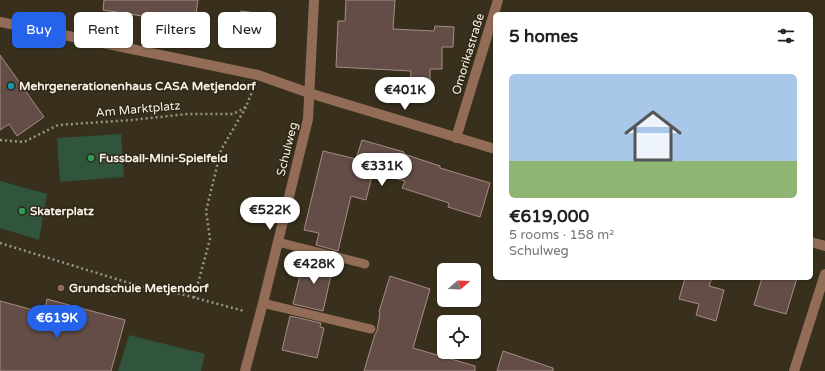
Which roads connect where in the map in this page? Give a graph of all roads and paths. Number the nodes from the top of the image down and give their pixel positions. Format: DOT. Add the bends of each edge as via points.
graph roads {
  1 [pos="314,0"];
  2 [pos="498,0"];
  3 [pos="494,12"];
  4 [pos="493,16"];
  5 [pos="0,22"];
  6 [pos="258,75"];
  7 [pos="309,93"];
  8 [pos="246,106"];
  9 [pos="456,138"];
  10 [pos="0,140"];
  11 [pos="493,148"];
  12 [pos="278,242"];
  13 [pos="0,243"];
  14 [pos="813,243"];
  15 [pos="825,246"];
  16 [pos="365,264"];
  17 [pos="825,274"];
  18 [pos="194,298"];
  19 [pos="263,303"];
  20 [pos="260,315"];
  21 [pos="371,329"];
  22 [pos="245,371"];
  23 [pos="794,371"];
  1 -- 7 [label="street, Schulweg"];
  2 -- 3 [label="street, Omorikastraße"];
  4 -- 9 [label="street, Omorikastraße"];
  5 -- 6 [label="street"];
  6 -- 7 [label="street"];
  6 -- 8 [label="path"];
  7 -- 9 [label="street"];
  7 -- 12 [label="street, Schulweg" via="308,119"];
  8 -- 10 [label="path, Am Marktplatz" via="233,114 187,114 58,125 24,142"];
  8 -- 18 [label="path" via="221,150 206,211 210,240"];
  9 -- 11 [label="street"];
  12 -- 16 [label="lane"];
  12 -- 19 [label="street, Schulweg"];
  13 -- 18 [label="path" via="139,286"];
  14 -- 15 [label="street"];
  17 -- 23 [label="street"];
  18 -- 20 [label="path"];
  19 -- 20 [label="street, Schulweg"];
  19 -- 21 [label="lane"];
  20 -- 22 [label="street, Schulweg"];
}
